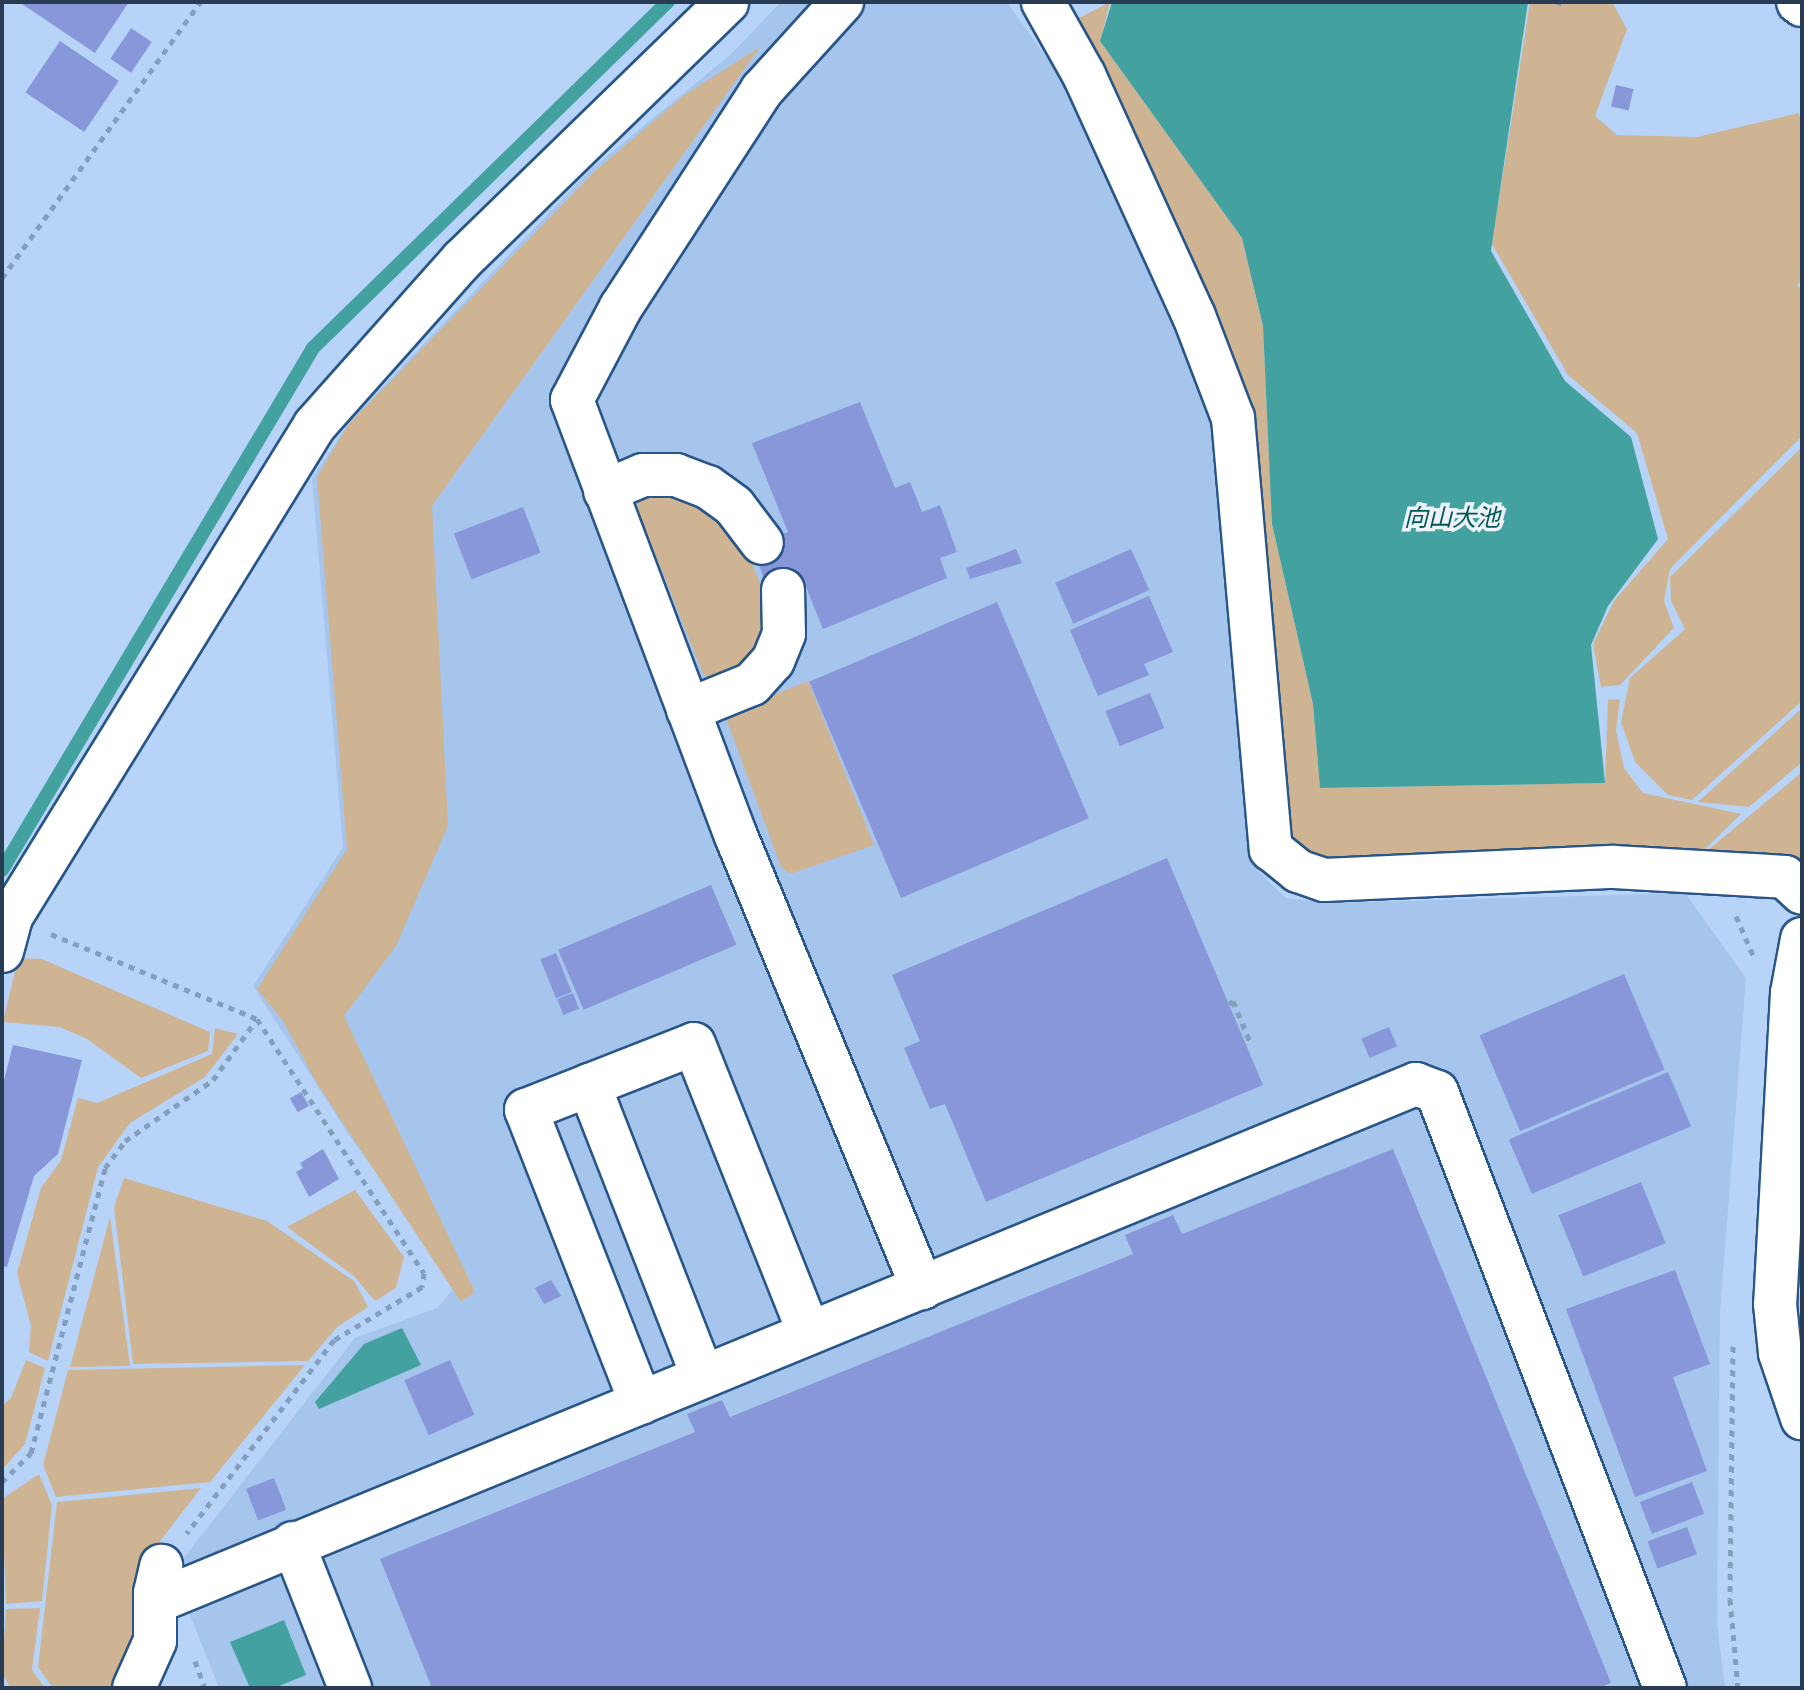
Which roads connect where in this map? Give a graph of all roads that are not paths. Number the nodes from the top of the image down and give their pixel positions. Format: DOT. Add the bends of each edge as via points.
graph roads {
  1 [pos="727,2"];
  2 [pos="842,2"];
  3 [pos="1043,2"];
  4 [pos="598,472"];
  5 [pos="762,543"];
  6 [pos="783,590"];
  7 [pos="688,710"];
  8 [pos="1802,893"];
  9 [pos="6,934"];
  10 [pos="1802,939"];
  11 [pos="589,1085"];
  12 [pos="922,1288"];
  13 [pos="809,1333"];
  14 [pos="703,1377"];
  15 [pos="641,1403"];
  16 [pos="1802,1418"];
  17 [pos="293,1543"];
  18 [pos="134,1688"];
  19 [pos="350,1688"];
  20 [pos="1665,1688"];
  1 -- 9 [label="street" via="462,260 315,425"];
  2 -- 4 [label="street" via="762,90 621,307 572,400"];
  3 -- 8 [label="street" via="1084,75 1188,302 1233,418 1271,849 1298,871 1324,880 1614,867 1719,885 1785,877"];
  4 -- 5 [label="street" via="676,475 708,487 734,506"];
  4 -- 7 [label="street"];
  6 -- 7 [label="street" via="784,634 773,661 752,684"];
  7 -- 12 [label="street"];
  10 -- 16 [label="street" via="1792,993 1775,1304 1780,1353"];
  11 -- 13 [label="street" via="694,1044"];
  11 -- 14 [label="street"];
  11 -- 15 [label="street" via="526,1110"];
  12 -- 13 [label="street"];
  12 -- 20 [label="street" via="1416,1084 1437,1092"];
  13 -- 14 [label="street"];
  14 -- 15 [label="street"];
  15 -- 17 [label="street"];
  17 -- 18 [label="street" via="166,1581 155,1593 155,1641"];
  17 -- 19 [label="street"];
}
